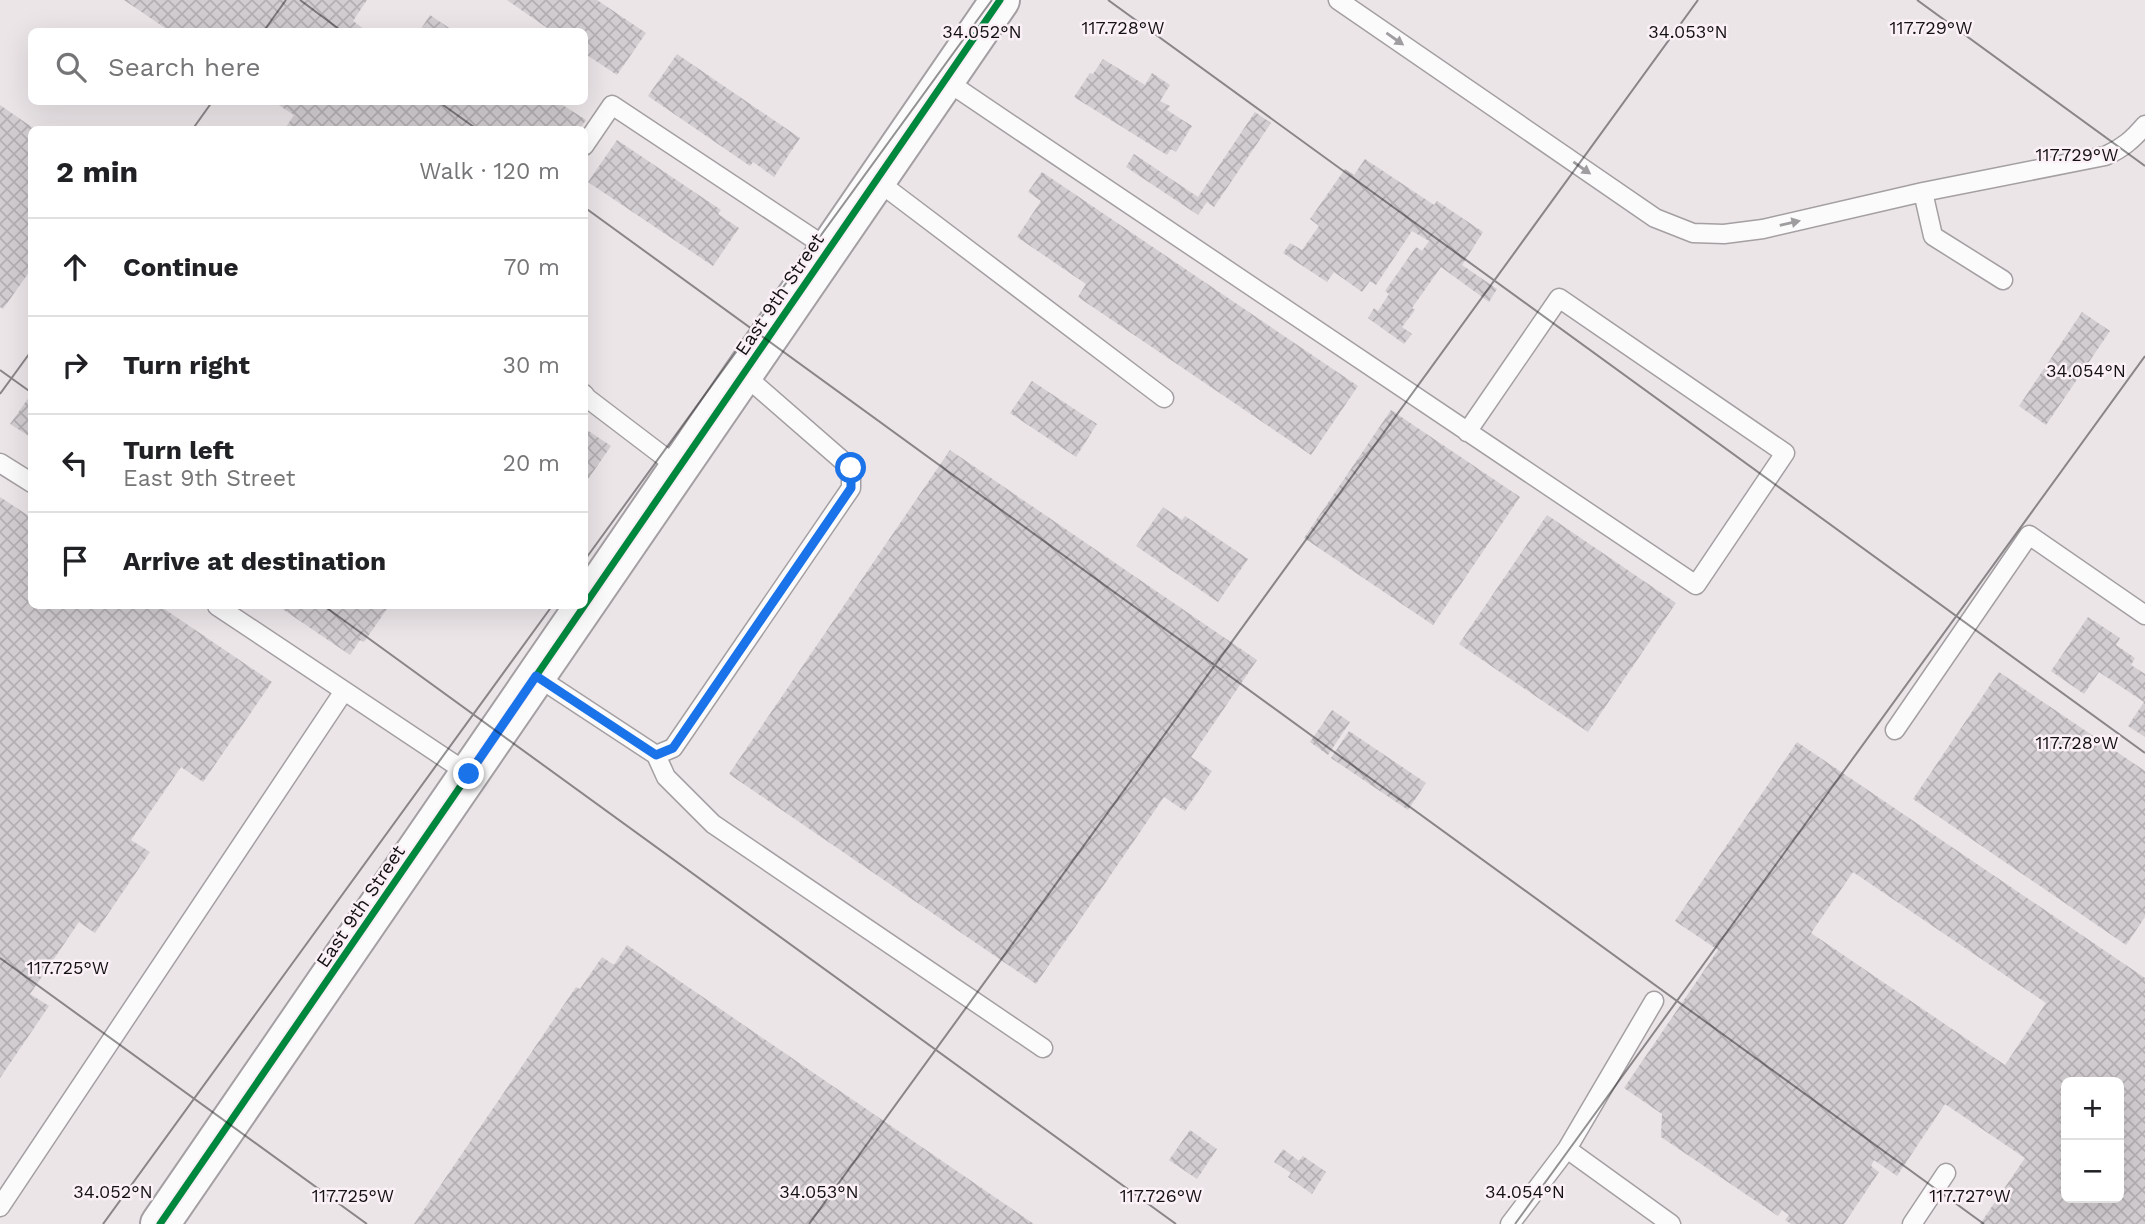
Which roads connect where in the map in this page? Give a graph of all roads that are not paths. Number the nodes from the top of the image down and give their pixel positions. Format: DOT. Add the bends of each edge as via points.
graph roads {
  1 [pos="1000,0"];
  2 [pos="1338,0"];
  3 [pos="945,80"];
  4 [pos="2145,125"];
  5 [pos="588,140"];
  6 [pos="876,180"];
  7 [pos="1923,192"];
  8 [pos="829,249"];
  9 [pos="2003,280"];
  10 [pos="743,374"];
  11 [pos="1164,398"];
  12 [pos="588,399"];
  13 [pos="1467,432"];
  14 [pos="0,463"];
  15 [pos="679,468"];
  16 [pos="28,481"];
  17 [pos="588,600"];
  18 [pos="221,609"];
  19 [pos="582,609"];
  20 [pos="2145,615"];
  21 [pos="536,676"];
  22 [pos="344,691"];
  23 [pos="1895,730"];
  24 [pos="656,755"];
  25 [pos="469,774"];
  26 [pos="1654,1001"];
  27 [pos="1043,1048"];
  28 [pos="1567,1149"];
  29 [pos="1946,1173"];
  30 [pos="0,1207"];
  31 [pos="160,1224"];
  32 [pos="1510,1224"];
  33 [pos="1671,1224"];
  34 [pos="1912,1224"];
  1 -- 3 [label="street, East 9th Street"];
  2 -- 7 [label="lane, one-way" via="1654,218 1693,233 1763,229"];
  3 -- 6 [label="street, East 9th Street"];
  3 -- 13 [label="lane"];
  4 -- 7 [label="lane" via="2119,150 2105,156"];
  5 -- 8 [label="lane" via="612,105"];
  6 -- 8 [label="street, East 9th Street"];
  6 -- 11 [label="lane"];
  7 -- 9 [label="lane" via="1933,236"];
  8 -- 10 [label="street, East 9th Street"];
  10 -- 15 [label="street, East 9th Street"];
  10 -- 24 [label="lane" via="851,468 851,488 673,748"];
  12 -- 15 [label="lane"];
  13 -- 13 [label="lane" via="1696,585 1785,453 1559,298"];
  14 -- 16 [label="lane"];
  15 -- 17 [label="street, East 9th Street"];
  18 -- 22 [label="lane"];
  19 -- 21 [label="street, East 9th Street"];
  20 -- 23 [label="lane" via="2029,535"];
  21 -- 24 [label="lane"];
  21 -- 25 [label="street, East 9th Street"];
  22 -- 25 [label="lane"];
  22 -- 30 [label="lane"];
  24 -- 27 [label="lane" via="666,776 713,824"];
  25 -- 31 [label="street, East 9th Street"];
  26 -- 28 [label="lane"];
  28 -- 32 [label="lane"];
  28 -- 33 [label="lane"];
  29 -- 34 [label="lane"];
}
